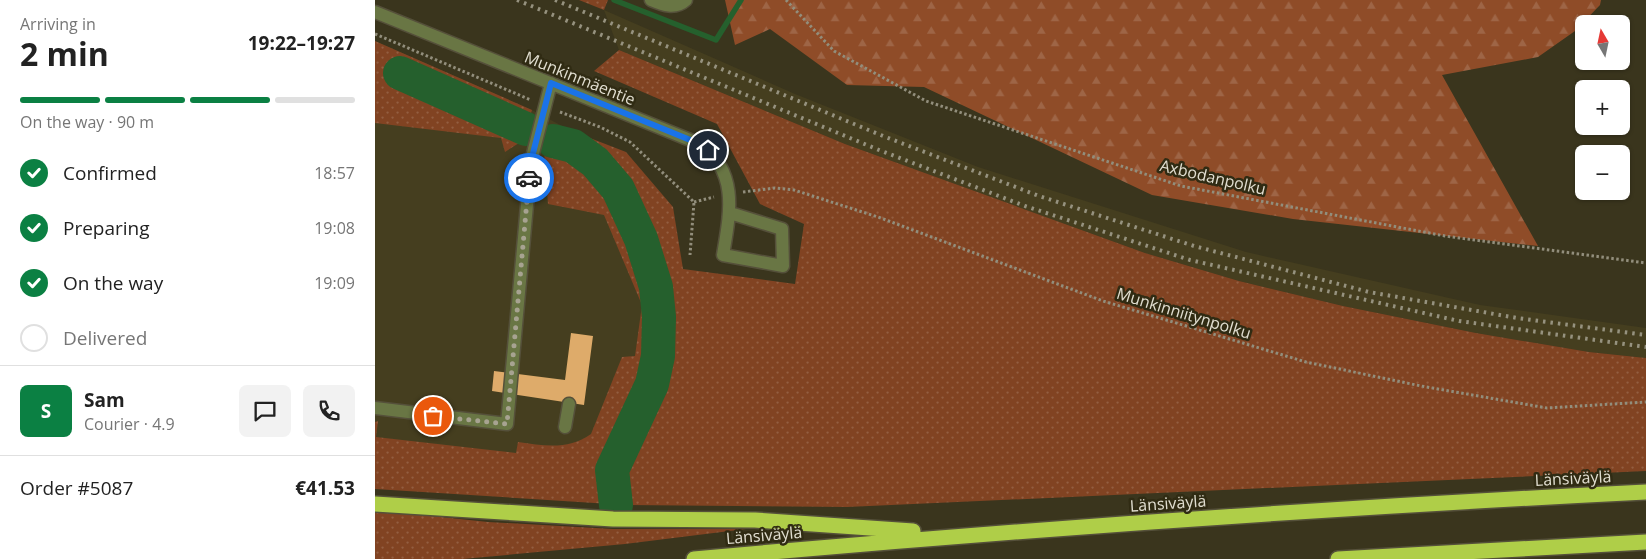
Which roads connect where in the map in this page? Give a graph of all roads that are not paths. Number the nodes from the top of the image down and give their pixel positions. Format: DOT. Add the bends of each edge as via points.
graph roads {
  1 [pos="651,0"];
  2 [pos="686,0"];
  3 [pos="375,12"];
  4 [pos="551,83"];
  5 [pos="730,213"];
  6 [pos="569,404"];
  7 [pos="375,408"];
  8 [pos="565,427"];
  9 [pos="1646,492"];
  10 [pos="375,504"];
  11 [pos="959,534"];
  12 [pos="1646,542"];
  13 [pos="694,559"];
  14 [pos="1338,559"];
  1 -- 2 [label="street" via="675,6"];
  3 -- 4 [label="street, Munkinmäentie"];
  4 -- 5 [label="street, Munkinmäentie" via="700,144 718,160 725,173"];
  4 -- 7 [label="street" via="531,161 507,424"];
  5 -- 5 [label="street, Munkinmäentie" via="723,255 783,266 781,229"];
  6 -- 8 [label="street"];
  9 -- 11 [label="highway, Länsiväylä" via="1456,501"];
  10 -- 11 [label="highway" via="613,520 755,520"];
  11 -- 13 [label="highway, Länsiväylä"];
  12 -- 14 [label="highway"];
}
